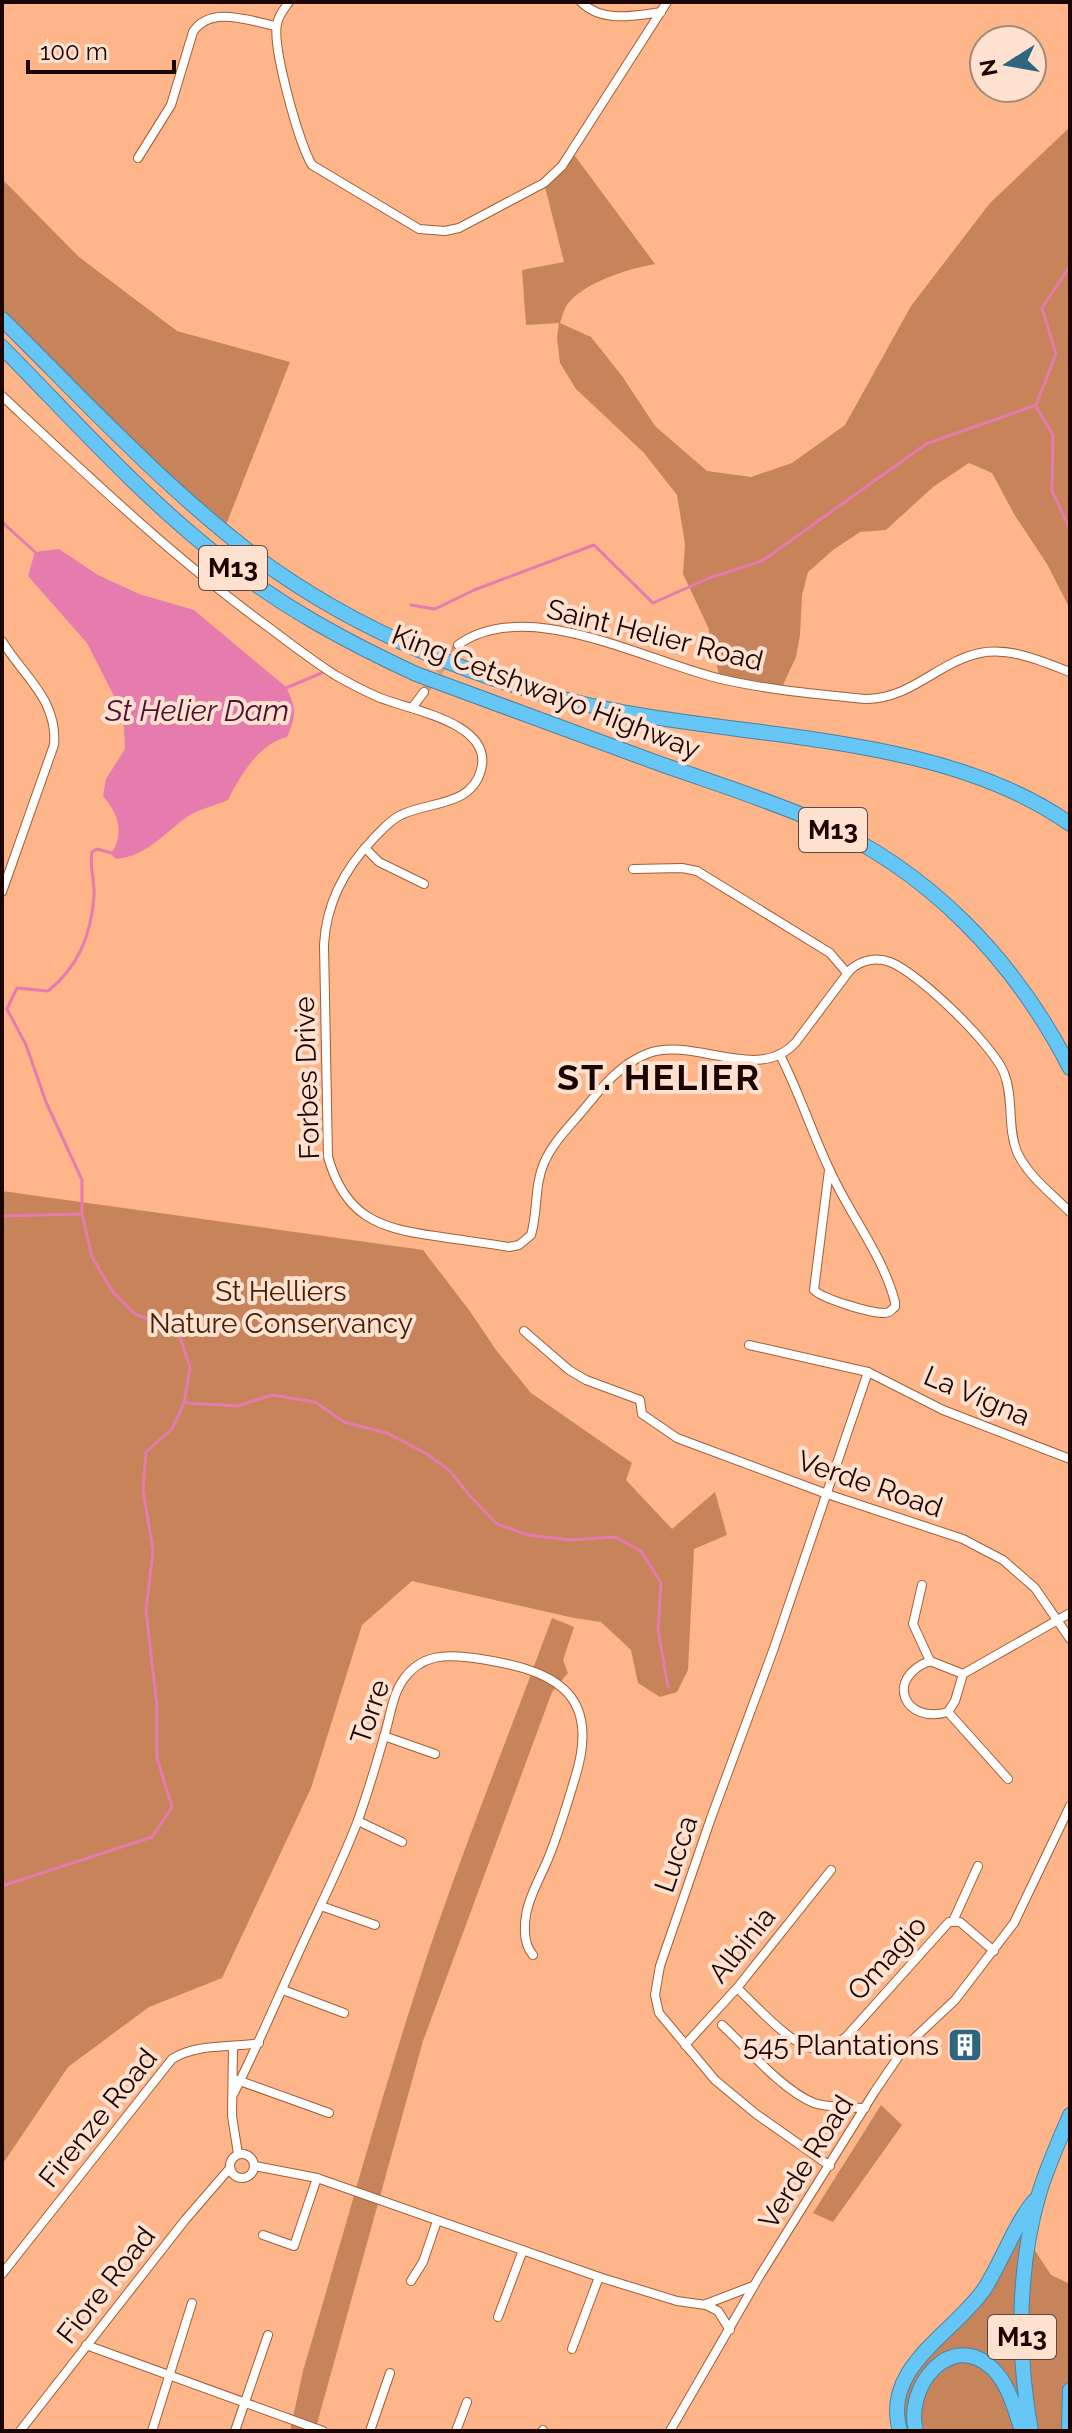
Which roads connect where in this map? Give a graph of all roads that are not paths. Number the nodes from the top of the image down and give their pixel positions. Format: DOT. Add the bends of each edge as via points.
graph roads {
  1 [pos="289,2"];
  2 [pos="581,2"];
  3 [pos="667,2"];
  4 [pos="661,12"];
  5 [pos="276,26"];
  6 [pos="138,158"];
  7 [pos="2,319"];
  8 [pos="2,347"];
  9 [pos="2,396"];
  10 [pos="2,641"];
  11 [pos="458,645"];
  12 [pos="1070,672"];
  13 [pos="424,692"];
  14 [pos="412,708"];
  15 [pos="1070,824"];
  16 [pos="365,848"];
  17 [pos="633,869"];
  18 [pos="424,884"];
  19 [pos="2,892"];
  20 [pos="847,973"];
  21 [pos="780,1055"];
  22 [pos="1070,1068"];
  23 [pos="829,1170"];
  24 [pos="1070,1212"];
  25 [pos="524,1331"];
  26 [pos="749,1345"];
  27 [pos="868,1372"];
  28 [pos="1070,1459"];
  29 [pos="827,1494"];
  30 [pos="922,1585"];
  31 [pos="1070,1613"];
  32 [pos="1059,1619"];
  33 [pos="1070,1639"];
  34 [pos="930,1661"];
  35 [pos="963,1674"];
  36 [pos="948,1712"];
  37 [pos="384,1736"];
  38 [pos="435,1754"];
  39 [pos="1008,1779"];
  40 [pos="1070,1806"];
  41 [pos="358,1821"];
  42 [pos="402,1842"];
  43 [pos="978,1866"];
  44 [pos="831,1870"];
  45 [pos="321,1906"];
  46 [pos="953,1921"];
  47 [pos="375,1925"];
  48 [pos="994,1951"];
  49 [pos="533,1955"];
  50 [pos="737,1988"];
  51 [pos="283,1990"];
  52 [pos="344,2013"];
  53 [pos="722,2025"];
  54 [pos="259,2043"];
  55 [pos="685,2045"];
  56 [pos="233,2047"];
  57 [pos="236,2079"];
  58 [pos="865,2108"];
  59 [pos="329,2113"];
  60 [pos="1070,2115"];
  61 [pos="238,2154"];
  62 [pos="255,2166"];
  63 [pos="830,2166"];
  64 [pos="230,2168"];
  65 [pos="317,2178"];
  66 [pos="1039,2195"];
  67 [pos="437,2221"];
  68 [pos="263,2235"];
  69 [pos="523,2250"];
  70 [pos="2,2274"];
  71 [pos="599,2277"];
  72 [pos="411,2281"];
  73 [pos="754,2286"];
  74 [pos="192,2303"];
  75 [pos="706,2305"];
  76 [pos="498,2317"];
  77 [pos="730,2330"];
  78 [pos="268,2335"];
  79 [pos="86,2345"];
  80 [pos="572,2349"];
  81 [pos="390,2373"];
  82 [pos="170,2377"];
  83 [pos="1070,2390"];
  84 [pos="467,2402"];
  85 [pos="244,2403"];
  86 [pos="20,2431"];
  87 [pos="152,2431"];
  88 [pos="235,2431"];
  89 [pos="323,2431"];
  90 [pos="370,2431"];
  91 [pos="456,2431"];
  92 [pos="670,2431"];
  93 [pos="900,2431"];
  94 [pos="916,2431"];
  95 [pos="1022,2431"];
  96 [pos="1031,2431"];
  97 [pos="1069,2431"];
  1 -- 5 [label="street"];
  2 -- 4 [label="street" via="611,16"];
  3 -- 4 [label="street"];
  4 -- 5 [label="street" via="562,166 544,183 445,231 425,231 405,222 312,165 297,126"];
  5 -- 6 [label="street" via="217,17 199,23 171,105"];
  7 -- 15 [label="highway, King Cetshwayo Highway / M13" via="146,463 253,554 357,619 419,649 565,699 931,763 1005,789"];
  8 -- 22 [label="highway, King Cetshwayo Highway / M13" via="175,519 221,559 304,617 416,674 816,821 932,891 1017,980 1055,1033"];
  9 -- 14 [label="street" via="233,601 337,676"];
  10 -- 19 [label="street" via="50,707 55,734"];
  11 -- 12 [label="street, Saint Helier Road" via="494,628 541,627 720,679 866,699 902,693 981,653 1020,654"];
  13 -- 14 [label="street"];
  14 -- 16 [label="street, Forbes Drive" via="470,733 482,757 481,772 459,798 401,815"];
  16 -- 18 [label="street" via="379,862"];
  16 -- 21 [label="street, Forbes Drive" via="337,889 325,932 326,1136 338,1187 376,1223 412,1233 519,1245 531,1235 547,1156 621,1069 664,1051 756,1060"];
  17 -- 20 [label="street" via="697,871 830,953"];
  20 -- 21 [label="street" via="796,1042"];
  20 -- 24 [label="street" via="868,961 891,963 909,973 984,1042 1009,1086 1018,1152"];
  21 -- 23 [label="street"];
  23 -- 23 [label="street" via="884,1272 895,1302 890,1312 823,1297 814,1290"];
  25 -- 29 [label="street, Verde Road" via="586,1380 640,1400 646,1418 677,1438"];
  26 -- 27 [label="street, La Vigna"];
  27 -- 28 [label="street, La Vigna" via="943,1410"];
  27 -- 29 [label="street"];
  29 -- 32 [label="street, Verde Road" via="963,1539 1003,1560"];
  29 -- 55 [label="street, Lucca" via="660,1966 656,2007"];
  30 -- 34 [label="street" via="913,1624"];
  31 -- 32 [label="street"];
  32 -- 33 [label="street, Verde Road"];
  32 -- 35 [label="street"];
  34 -- 35 [label="street"];
  34 -- 36 [label="street" via="909,1672 905,1696 922,1714"];
  35 -- 36 [label="street"];
  36 -- 39 [label="street"];
  37 -- 38 [label="street"];
  37 -- 41 [label="street, Torre"];
  37 -- 49 [label="street, Torre" via="404,1679 440,1655 528,1670 556,1682 573,1699 584,1726 582,1755 527,1912 525,1936"];
  40 -- 48 [label="street, Verde Road" via="1014,1923"];
  41 -- 42 [label="street"];
  41 -- 45 [label="street, Torre"];
  43 -- 46 [label="street"];
  44 -- 50 [label="street, Albinia"];
  45 -- 47 [label="street"];
  45 -- 51 [label="street, Torre"];
  46 -- 48 [label="street, Omagio"];
  46 -- 50 [label="street, Omagio" via="831,2047 808,2047 790,2037"];
  48 -- 58 [label="street, Verde Road" via="955,2000 905,2047"];
  50 -- 55 [label="street, Albinia"];
  51 -- 52 [label="street"];
  51 -- 54 [label="street, Torre"];
  53 -- 58 [label="street" via="806,2098 828,2106"];
  54 -- 56 [label="street, Firenze Road"];
  54 -- 57 [label="street, Torre"];
  55 -- 63 [label="street, Lucca" via="715,2080"];
  56 -- 57 [label="street"];
  56 -- 70 [label="street, Firenze Road" via="188,2051 165,2066"];
  57 -- 59 [label="street"];
  57 -- 61 [label="street" via="232,2123"];
  58 -- 63 [label="street, Verde Road"];
  60 -- 66 [label="highway, M13"];
  61 -- 62 [label="street" via="249,2156"];
  61 -- 64 [label="street, Fiore Road"];
  62 -- 64 [label="street" via="251,2176 241,2179"];
  62 -- 65 [label="street"];
  63 -- 73 [label="street, Verde Road"];
  64 -- 79 [label="street, Fiore Road"];
  65 -- 67 [label="street"];
  65 -- 68 [label="street" via="294,2246"];
  66 -- 93 [label="highway" via="983,2291 910,2368 898,2401"];
  66 -- 96 [label="highway, M13" via="1022,2319"];
  67 -- 69 [label="street"];
  67 -- 72 [label="street"];
  69 -- 71 [label="street"];
  69 -- 76 [label="street"];
  71 -- 75 [label="street"];
  71 -- 80 [label="street"];
  73 -- 75 [label="street"];
  73 -- 77 [label="street, Verde Road"];
  74 -- 82 [label="street"];
  75 -- 77 [label="street" via="718,2311"];
  77 -- 92 [label="street, Verde Road"];
  78 -- 85 [label="street"];
  79 -- 82 [label="street"];
  79 -- 86 [label="street, Fiore Road"];
  81 -- 90 [label="street"];
  82 -- 85 [label="street"];
  82 -- 87 [label="street"];
  83 -- 97 [label="highway, M13"];
  84 -- 91 [label="street"];
  85 -- 88 [label="street"];
  85 -- 89 [label="street"];
  94 -- 95 [label="highway" via="913,2411 923,2379 939,2364 959,2357 982,2361 999,2375"];
}
